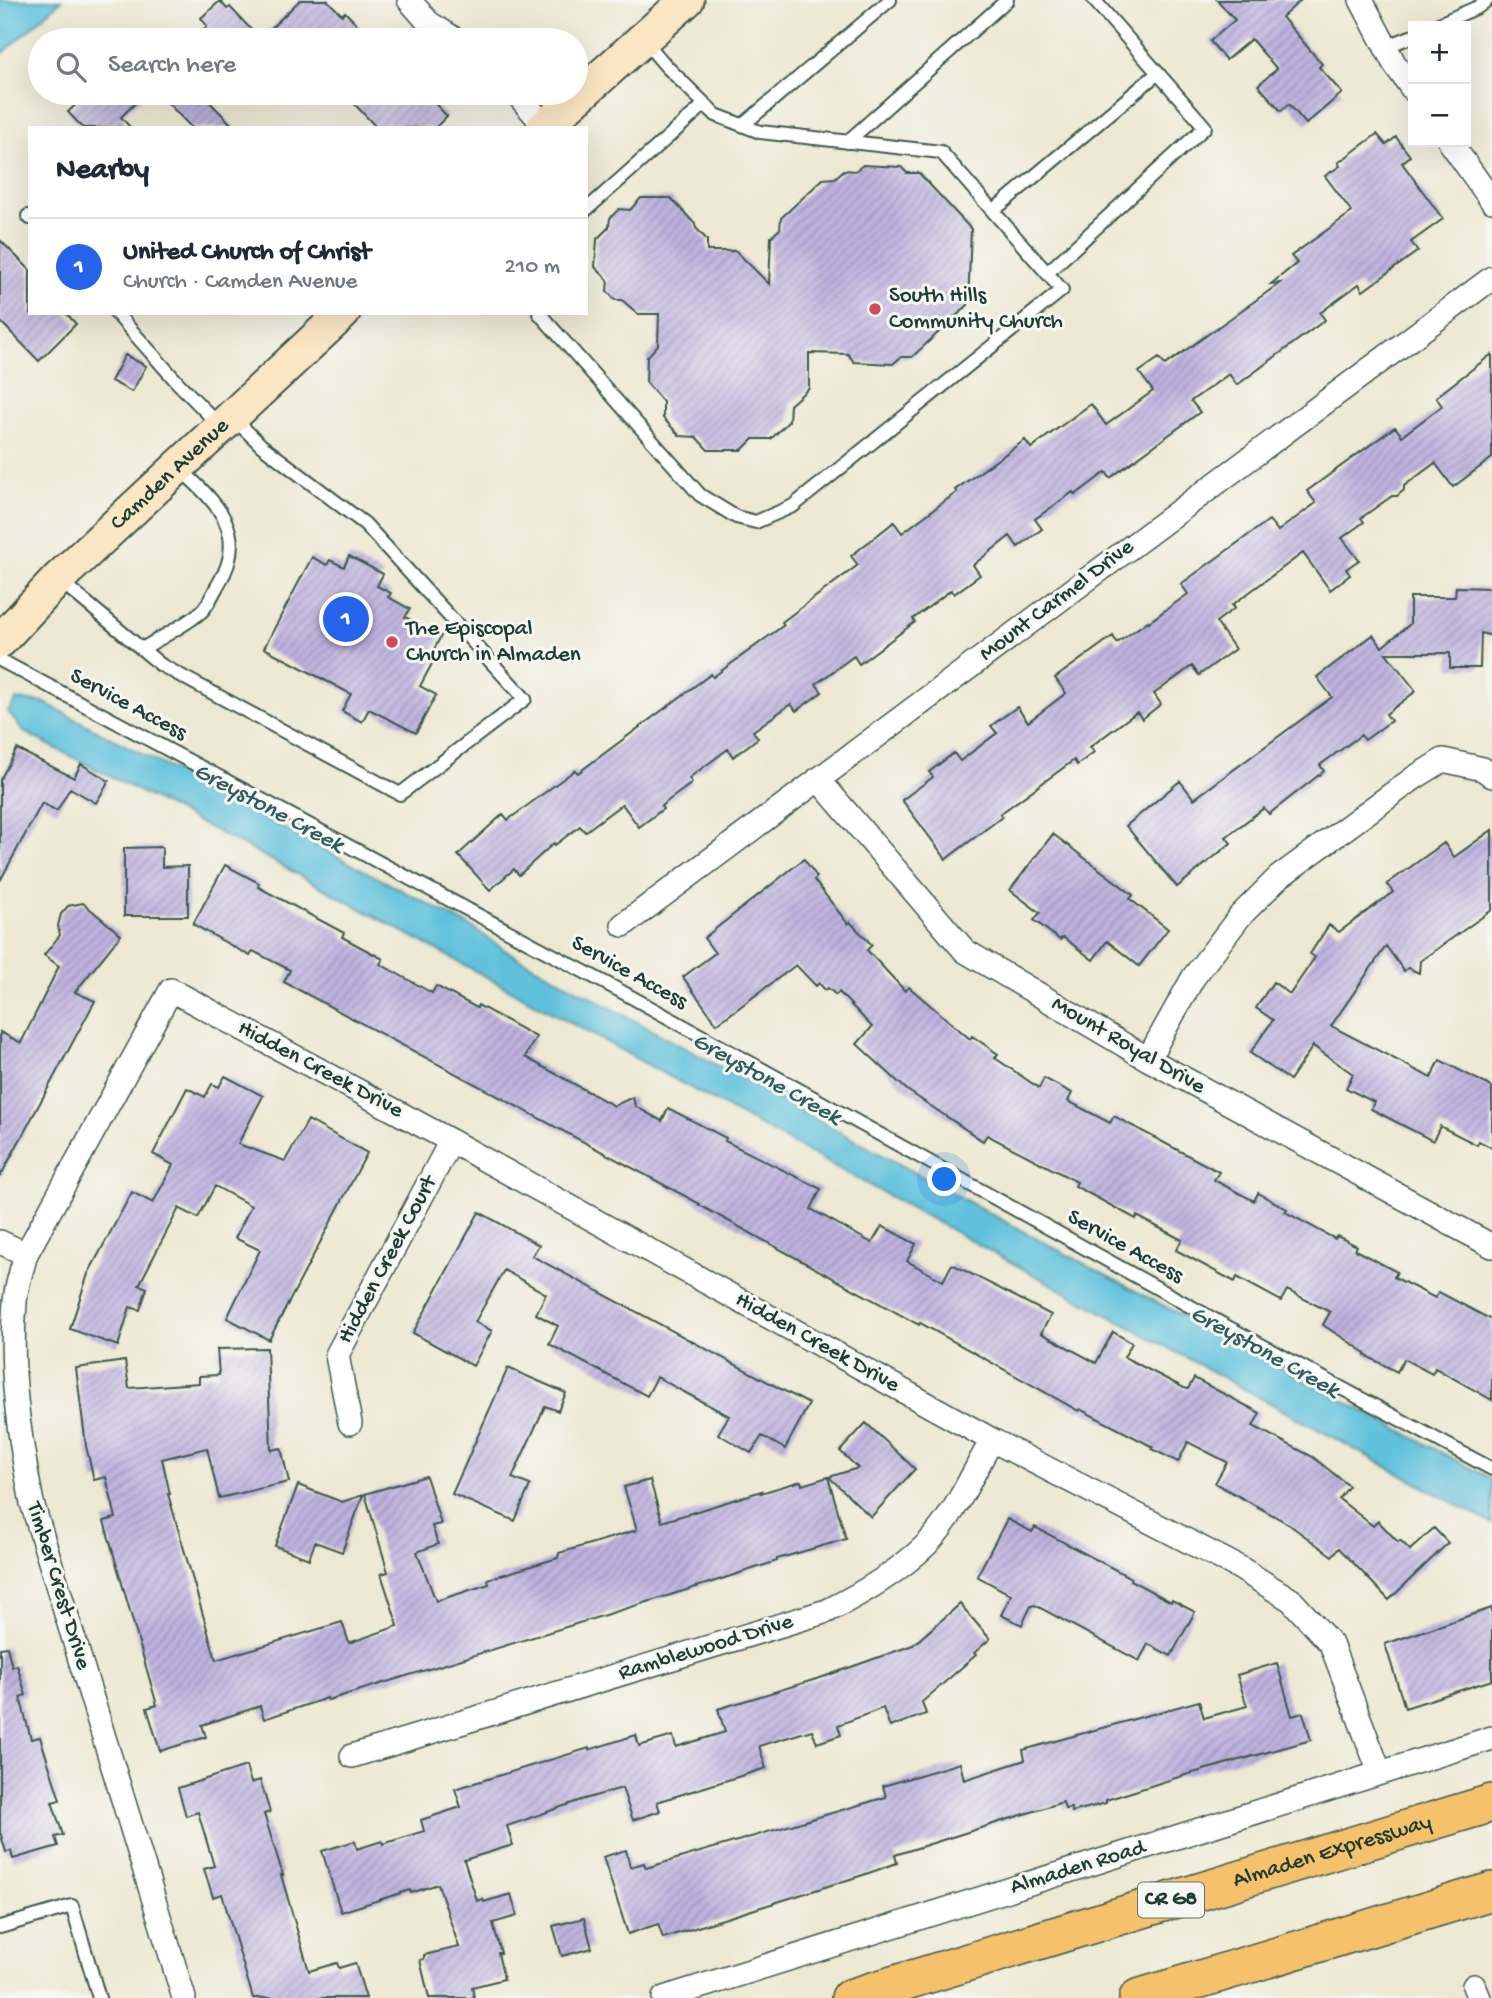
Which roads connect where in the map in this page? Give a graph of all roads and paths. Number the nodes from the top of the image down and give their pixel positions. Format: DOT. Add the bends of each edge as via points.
graph roads {
  1 [pos="409,0"];
  2 [pos="687,0"];
  3 [pos="890,0"];
  4 [pos="1007,0"];
  5 [pos="1094,0"];
  6 [pos="1361,0"];
  7 [pos="1479,2"];
  8 [pos="1443,21"];
  9 [pos="437,28"];
  10 [pos="1408,38"];
  11 [pos="643,39"];
  12 [pos="1385,47"];
  13 [pos="1158,73"];
  14 [pos="1409,84"];
  15 [pos="588,88"];
  16 [pos="526,105"];
  17 [pos="569,105"];
  18 [pos="705,105"];
  19 [pos="743,125"];
  20 [pos="543,126"];
  21 [pos="545,126"];
  22 [pos="846,142"];
  23 [pos="1454,147"];
  24 [pos="1492,201"];
  25 [pos="588,208"];
  26 [pos="993,211"];
  27 [pos="1047,273"];
  28 [pos="1492,278"];
  29 [pos="118,315"];
  30 [pos="341,315"];
  31 [pos="540,315"];
  32 [pos="226,422"];
  33 [pos="178,467"];
  34 [pos="58,579"];
  35 [pos="0,641"];
  36 [pos="142,649"];
  37 [pos="0,660"];
  38 [pos="1492,776"];
  39 [pos="818,779"];
  40 [pos="623,925"];
  41 [pos="171,990"];
  42 [pos="1148,1059"];
  43 [pos="451,1141"];
  44 [pos="0,1242"];
  45 [pos="1492,1246"];
  46 [pos="26,1254"];
  47 [pos="350,1423"];
  48 [pos="992,1440"];
  49 [pos="1492,1469"];
  50 [pos="1492,1738"];
  51 [pos="352,1756"];
  52 [pos="1380,1773"];
  53 [pos="1492,1803"];
  54 [pos="1492,1891"];
  55 [pos="0,1927"];
  56 [pos="99,1998"];
  57 [pos="184,1998"];
  58 [pos="664,1998"];
  59 [pos="850,1998"];
  60 [pos="1138,1998"];
  1 -- 9 [label="street"];
  2 -- 11 [label="street"];
  3 -- 19 [label="lane"];
  4 -- 22 [label="lane"];
  5 -- 13 [label="lane"];
  6 -- 12 [label="street"];
  7 -- 8 [label="lane"];
  10 -- 12 [label="lane"];
  11 -- 15 [label="street"];
  11 -- 18 [label="lane"];
  12 -- 14 [label="street"];
  13 -- 26 [label="lane"];
  13 -- 27 [label="lane" via="1205,127"];
  16 -- 20 [label="street"];
  17 -- 21 [label="street"];
  18 -- 19 [label="lane" via="716,115"];
  18 -- 25 [label="lane"];
  19 -- 22 [label="lane" via="760,132"];
  22 -- 26 [label="lane" via="941,152"];
  23 -- 24 [label="street"];
  26 -- 27 [label="lane"];
  27 -- 31 [label="lane" via="1062,290 793,506 756,522 736,517 700,495"];
  28 -- 39 [label="street, Mount Carmel Drive"];
  29 -- 32 [label="lane" via="178,383"];
  30 -- 32 [label="street, Camden Avenue"];
  32 -- 33 [label="street, Camden Avenue"];
  32 -- 36 [label="lane" via="365,524 525,699 400,794 161,665"];
  33 -- 34 [label="street, Camden Avenue"];
  33 -- 36 [label="lane" via="209,496 227,522 233,543 223,576 203,610"];
  34 -- 35 [label="street, Camden Avenue"];
  34 -- 36 [label="lane"];
  37 -- 49 [label="lane, Service Access" via="624,993"];
  38 -- 42 [label="street" via="1482,769 1443,760 1279,877 1240,916 1193,978"];
  39 -- 40 [label="street, Mount Carmel Drive"];
  39 -- 42 [label="street, Mount Royal Drive" via="965,951"];
  41 -- 43 [label="street, Hidden Creek Drive"];
  41 -- 46 [label="street, Timber Crest Drive"];
  42 -- 45 [label="street, Mount Royal Drive"];
  43 -- 47 [label="street, Hidden Creek Court" via="337,1355"];
  43 -- 48 [label="street, Hidden Creek Drive"];
  44 -- 46 [label="street"];
  46 -- 57 [label="street, Timber Crest Drive" via="15,1299 13,1358 18,1430 32,1503"];
  48 -- 51 [label="street, Ramblewood Drive" via="927,1544 874,1587 827,1611"];
  48 -- 52 [label="street, Hidden Creek Drive" via="1240,1567 1291,1600 1331,1644"];
  50 -- 52 [label="street, Almaden Road"];
  52 -- 58 [label="street, Almaden Road"];
  53 -- 59 [label="main road, Almaden Expressway / CR G8"];
  54 -- 60 [label="main road"];
  55 -- 56 [label="lane" via="72,1906"];
}
